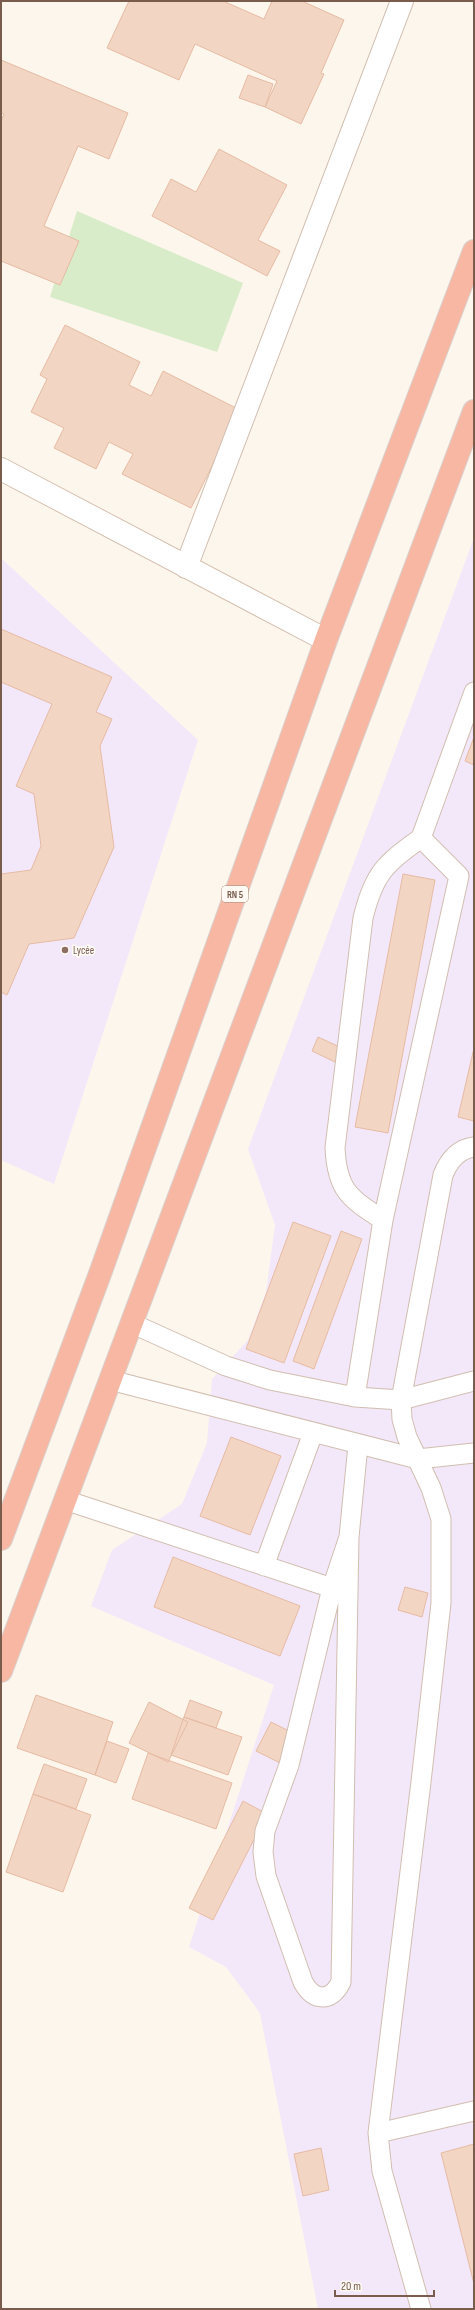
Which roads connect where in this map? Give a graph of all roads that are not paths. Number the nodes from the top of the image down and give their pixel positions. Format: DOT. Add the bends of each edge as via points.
graph roads {
  1 [pos="402,1"];
  2 [pos="474,251"];
  3 [pos="474,411"];
  4 [pos="1,469"];
  5 [pos="186,567"];
  6 [pos="326,640"];
  7 [pos="474,692"];
  8 [pos="421,838"];
  9 [pos="474,1146"];
  10 [pos="383,1220"];
  11 [pos="131,1323"];
  12 [pos="110,1380"];
  13 [pos="474,1381"];
  14 [pos="355,1397"];
  15 [pos="401,1400"];
  16 [pos="313,1433"];
  17 [pos="358,1445"];
  18 [pos="474,1453"];
  19 [pos="418,1459"];
  20 [pos="65,1500"];
  21 [pos="349,1536"];
  22 [pos="1,1540"];
  23 [pos="264,1566"];
  24 [pos="332,1588"];
  25 [pos="1,1671"];
  26 [pos="474,2110"];
  27 [pos="378,2133"];
  28 [pos="421,2309"];
  1 -- 5 [label="street"];
  2 -- 6 [label="highway, RN 5"];
  3 -- 11 [label="highway"];
  4 -- 5 [label="street"];
  5 -- 6 [label="street"];
  6 -- 22 [label="highway, RN 5" via="101,1271"];
  7 -- 8 [label="lane"];
  8 -- 10 [label="lane" via="459,876"];
  8 -- 10 [label="lane" via="390,860 378,876 369,895 363,918 335,1148 336,1170 343,1187 355,1202"];
  9 -- 15 [label="lane" via="453,1156 443,1175"];
  10 -- 14 [label="lane"];
  11 -- 12 [label="highway"];
  11 -- 14 [label="lane" via="226,1366 263,1378"];
  12 -- 16 [label="lane"];
  12 -- 20 [label="highway"];
  13 -- 15 [label="lane"];
  14 -- 15 [label="lane"];
  15 -- 19 [label="lane" via="402,1419 407,1437"];
  16 -- 17 [label="lane"];
  16 -- 23 [label="lane"];
  17 -- 19 [label="lane"];
  17 -- 21 [label="lane"];
  18 -- 19 [label="lane"];
  19 -- 27 [label="lane" via="441,1520 441,1603"];
  20 -- 23 [label="lane"];
  20 -- 25 [label="highway"];
  21 -- 24 [label="lane"];
  21 -- 24 [label="lane" via="341,1982 337,1991 327,1997 317,1997 308,1992 303,1982 266,1876 263,1852 265,1831 289,1765"];
  23 -- 24 [label="lane"];
  26 -- 27 [label="lane"];
  27 -- 28 [label="lane" via="382,2171"];
}
